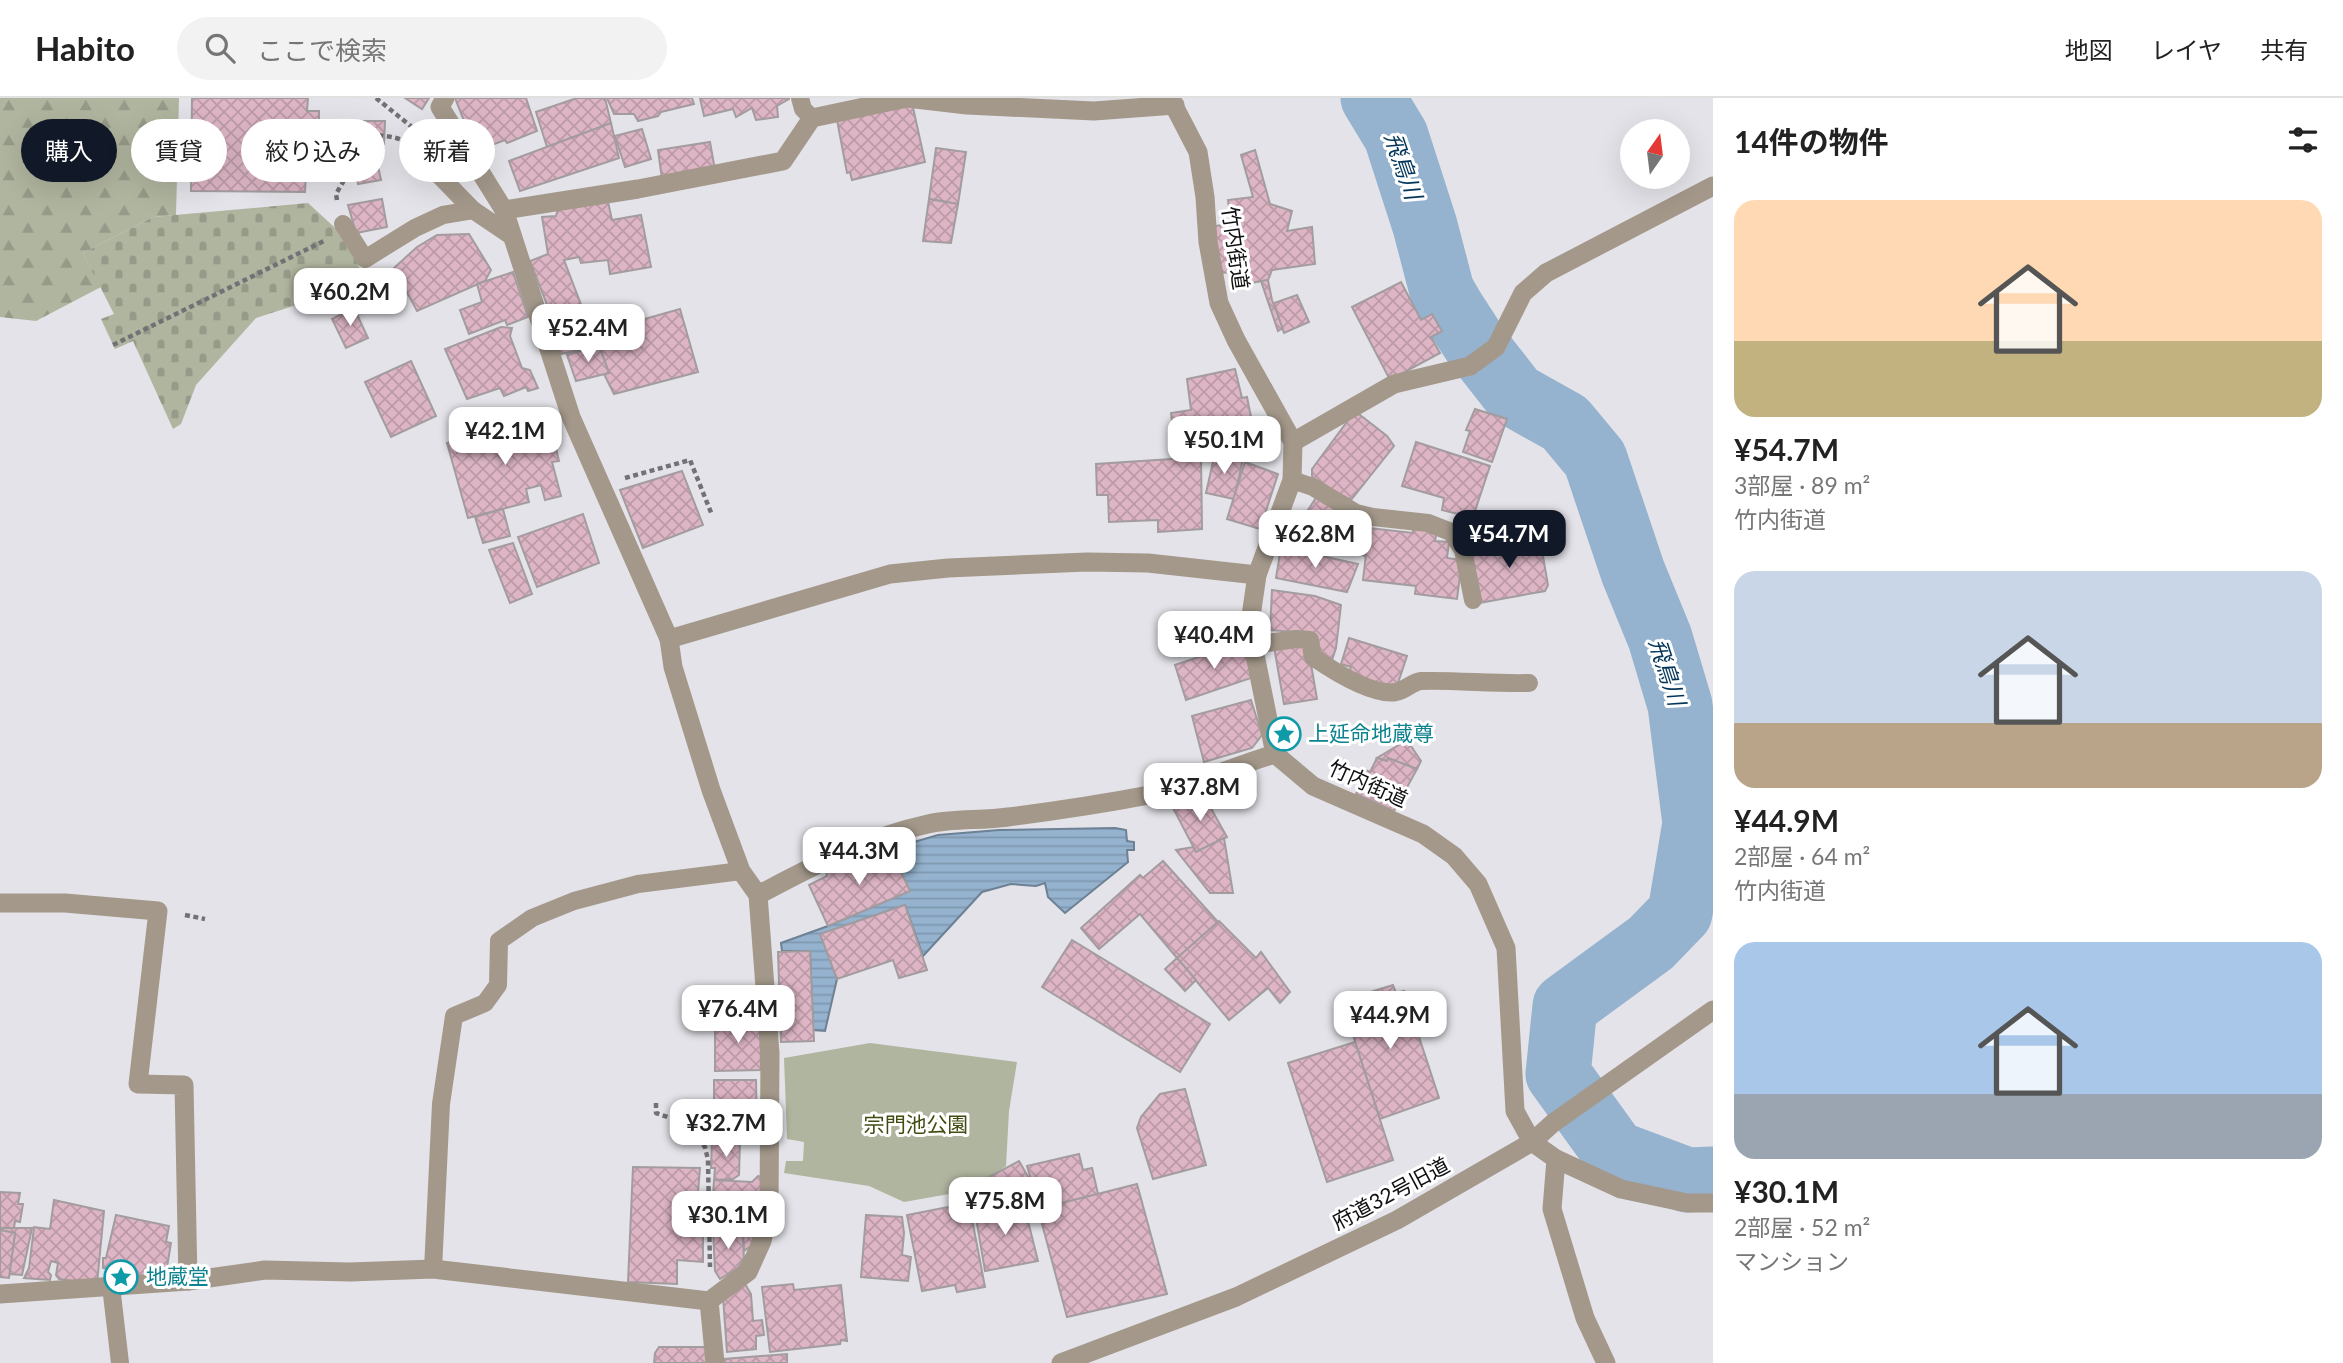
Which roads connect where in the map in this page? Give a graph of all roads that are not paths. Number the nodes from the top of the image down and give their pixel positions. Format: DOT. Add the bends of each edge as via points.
graph roads {
  1 [pos="445,98"];
  2 [pos="800,98"];
  3 [pos="1173,102"];
  4 [pos="812,118"];
  5 [pos="445,182"];
  6 [pos="1713,186"];
  7 [pos="504,210"];
  8 [pos="473,211"];
  9 [pos="345,228"];
  10 [pos="513,236"];
  11 [pos="1293,442"];
  12 [pos="1292,480"];
  13 [pos="1257,575"];
  14 [pos="1473,600"];
  15 [pos="669,639"];
  16 [pos="1253,645"];
  17 [pos="1529,683"];
  18 [pos="1275,754"];
  19 [pos="741,871"];
  20 [pos="758,895"];
  21 [pos="0,903"];
  22 [pos="1713,1010"];
  23 [pos="1532,1142"];
  24 [pos="1556,1159"];
  25 [pos="1713,1203"];
  26 [pos="433,1269"];
  27 [pos="188,1281"];
  28 [pos="111,1286"];
  29 [pos="0,1294"];
  30 [pos="713,1298"];
  31 [pos="120,1363"];
  32 [pos="715,1363"];
  33 [pos="1061,1363"];
  34 [pos="1606,1363"];
  1 -- 7 [label="street" via="440,107"];
  2 -- 4 [label="lane"];
  3 -- 4 [label="street" via="1094,111 907,98"];
  3 -- 11 [label="street, 竹内街道" via="1198,152 1219,303"];
  4 -- 7 [label="street" via="783,160"];
  5 -- 8 [label="lane"];
  6 -- 11 [label="street" via="1546,273 1523,293 1496,347 1470,366 1394,384"];
  7 -- 10 [label="street"];
  8 -- 9 [label="lane" via="443,215 365,259"];
  8 -- 10 [label="lane"];
  10 -- 15 [label="street" via="571,417"];
  11 -- 12 [label="street"];
  12 -- 13 [label="street"];
  12 -- 14 [label="lane" via="1356,513 1428,523 1451,532 1463,550"];
  13 -- 15 [label="street" via="1148,563 1087,562 890,574"];
  13 -- 16 [label="street" via="1251,616"];
  15 -- 19 [label="street" via="707,778"];
  16 -- 17 [label="lane" via="1310,639 1313,657 1342,677 1394,693 1417,681"];
  16 -- 18 [label="street"];
  18 -- 20 [label="street" via="1151,794 1006,818 932,823 887,834 827,858"];
  18 -- 23 [label="street, 竹内街道" via="1313,786 1423,834 1454,856 1478,884 1506,948 1515,1111"];
  19 -- 20 [label="street"];
  19 -- 26 [label="lane" via="638,884 574,901 532,918 499,941 498,985 485,1003 454,1016 441,1104"];
  20 -- 30 [label="street" via="770,1053 769,1208 762,1241 748,1272"];
  21 -- 27 [label="street" via="158,911 138,1084 184,1085"];
  22 -- 23 [label="street, 府道32号旧道"];
  23 -- 24 [label="street"];
  23 -- 33 [label="street, 府道32号旧道" via="1397,1220 1236,1297"];
  24 -- 25 [label="street" via="1621,1189 1687,1203"];
  24 -- 34 [label="street" via="1552,1209 1585,1318"];
  26 -- 27 [label="street" via="265,1270"];
  26 -- 30 [label="street"];
  27 -- 28 [label="street"];
  28 -- 29 [label="street"];
  28 -- 31 [label="lane"];
  30 -- 32 [label="street"];
}
